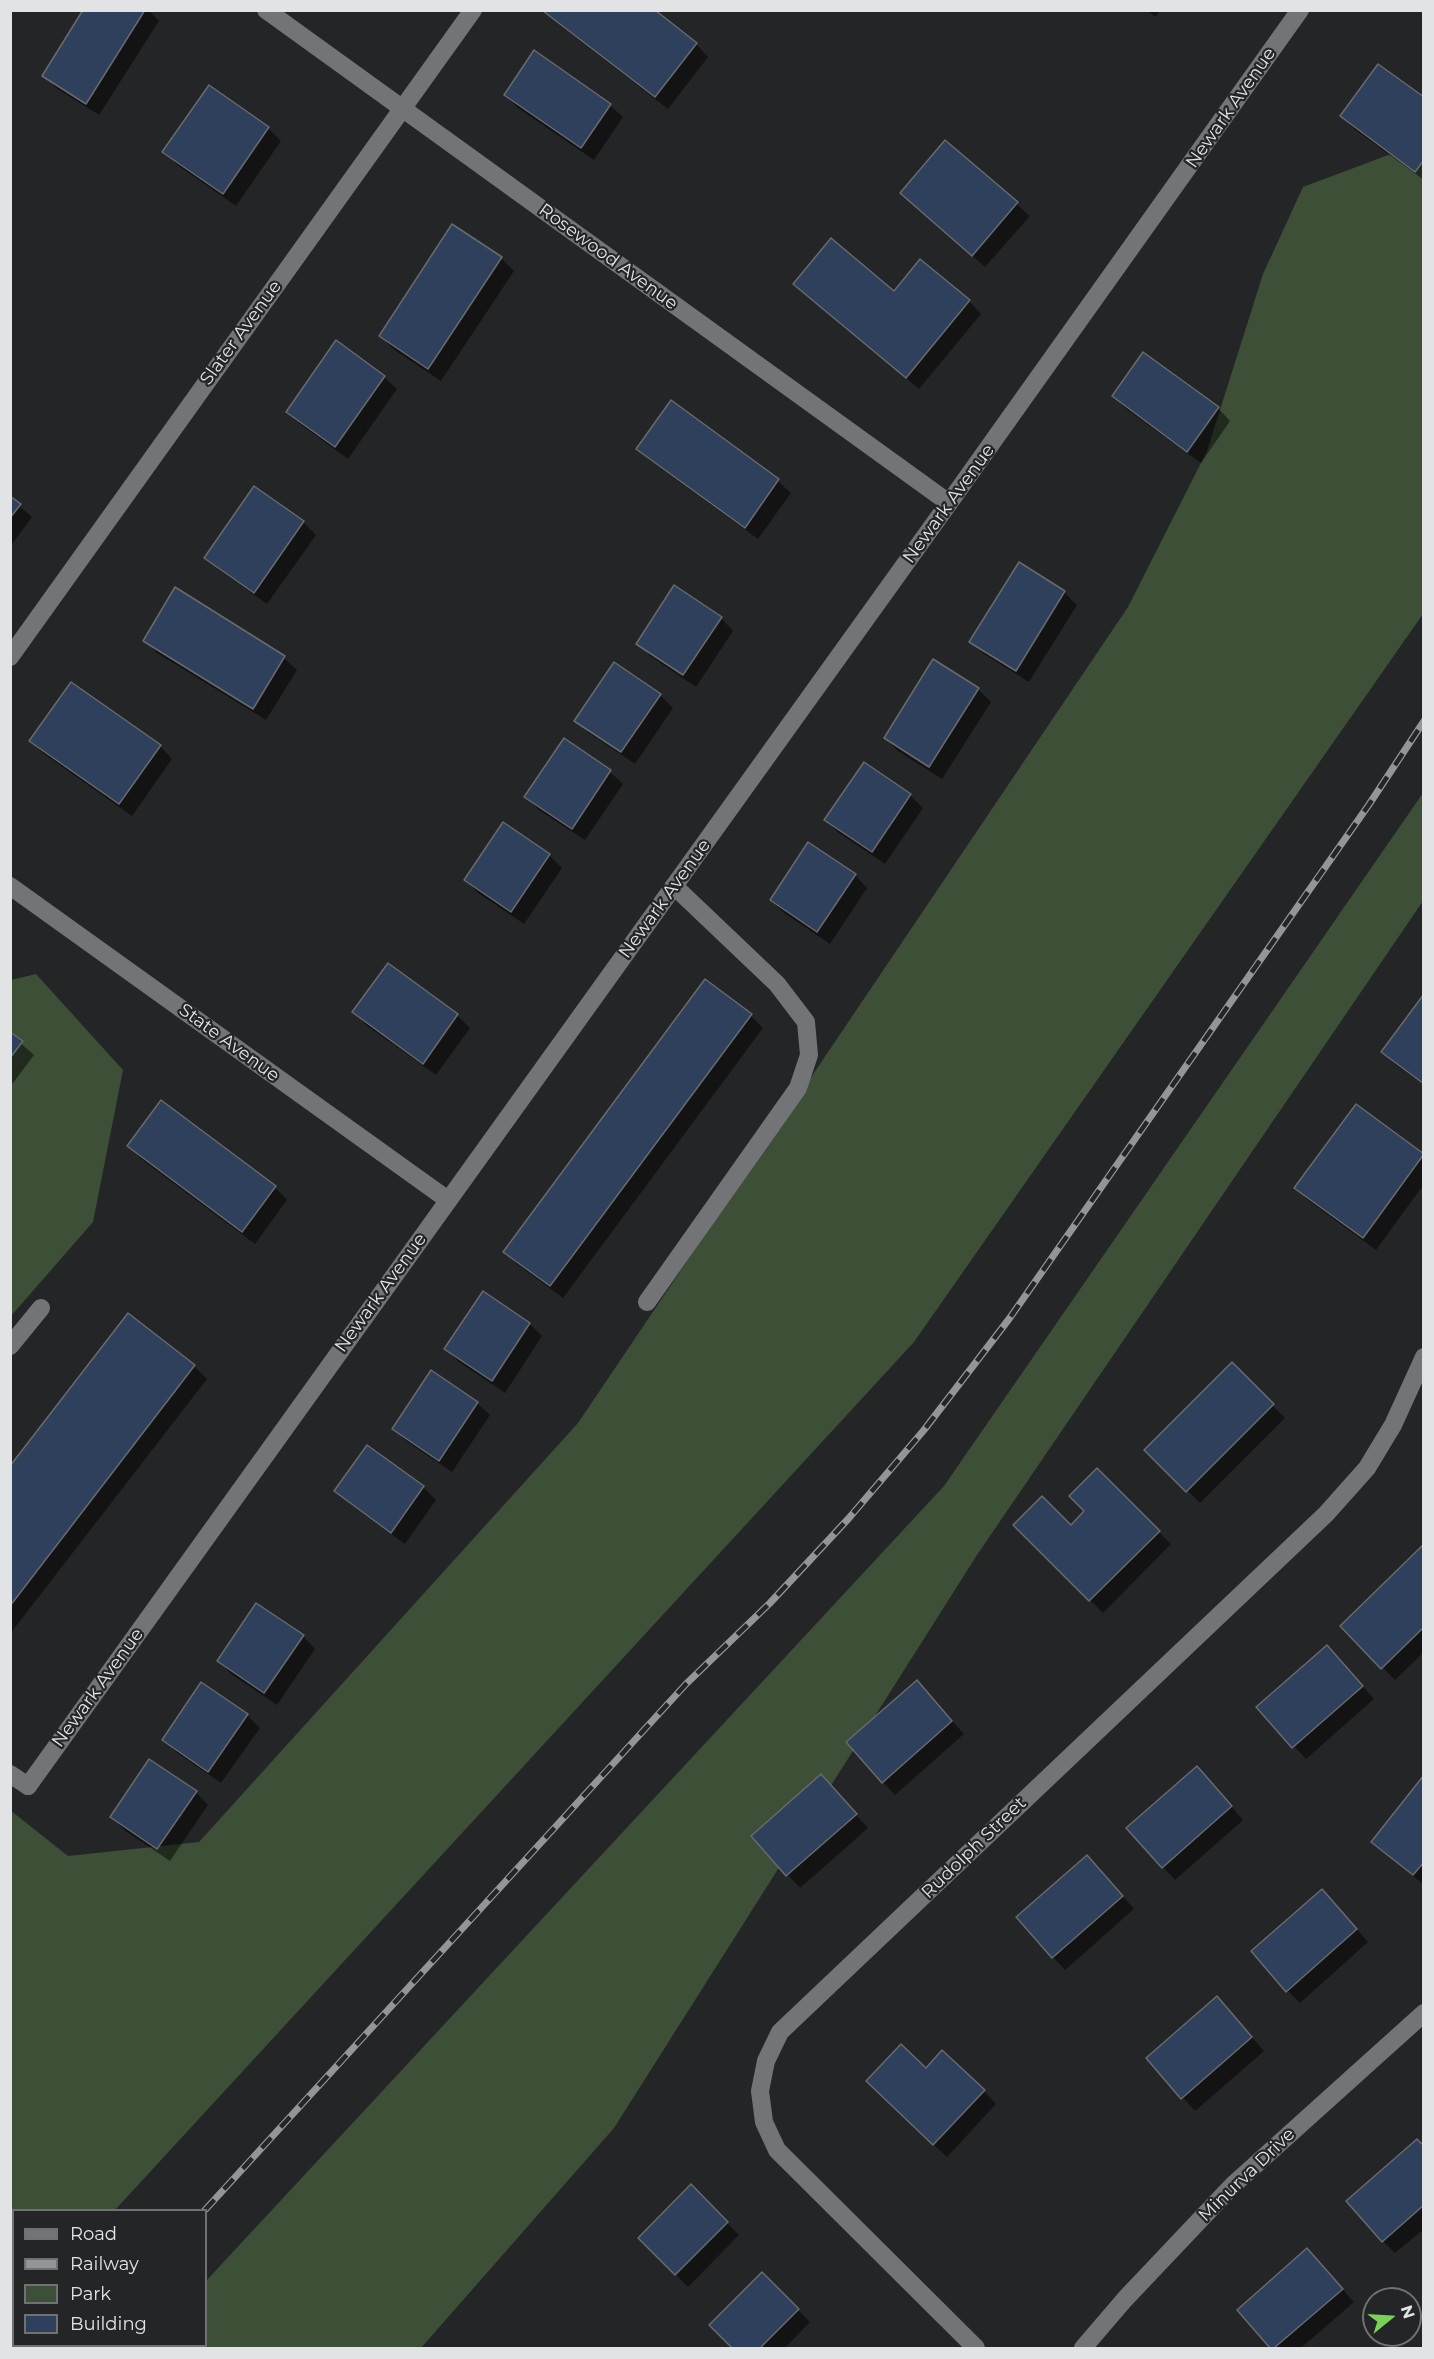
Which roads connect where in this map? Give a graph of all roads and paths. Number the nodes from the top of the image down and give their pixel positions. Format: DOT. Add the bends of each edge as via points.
graph roads {
  1 [pos="266,10"];
  2 [pos="472,10"];
  3 [pos="1300,10"];
  4 [pos="402,108"];
  5 [pos="949,503"];
  6 [pos="10,657"];
  7 [pos="10,886"];
  8 [pos="674,886"];
  9 [pos="448,1200"];
  10 [pos="647,1302"];
  11 [pos="41,1308"];
  12 [pos="10,1346"];
  13 [pos="1424,1357"];
  14 [pos="10,1774"];
  15 [pos="1424,2013"];
  16 [pos="976,2349"];
  17 [pos="1083,2349"];
  1 -- 4 [label="street, Rosewood Avenue"];
  2 -- 4 [label="street, Slater Avenue"];
  3 -- 5 [label="street, Newark Avenue"];
  4 -- 5 [label="street, Rosewood Avenue"];
  4 -- 6 [label="street, Slater Avenue"];
  5 -- 8 [label="street, Newark Avenue"];
  7 -- 9 [label="street, State Avenue"];
  8 -- 9 [label="street, Newark Avenue"];
  8 -- 10 [label="street" via="777,984 806,1022 809,1055 798,1088"];
  9 -- 14 [label="street, Newark Avenue" via="28,1786"];
  11 -- 12 [label="street"];
  13 -- 16 [label="street, Rudolph Street" via="1393,1425 1366,1468 1326,1514 780,2032 766,2061 760,2091 764,2122 777,2150"];
  15 -- 17 [label="street, Minurva Drive" via="1233,2185"];
}
